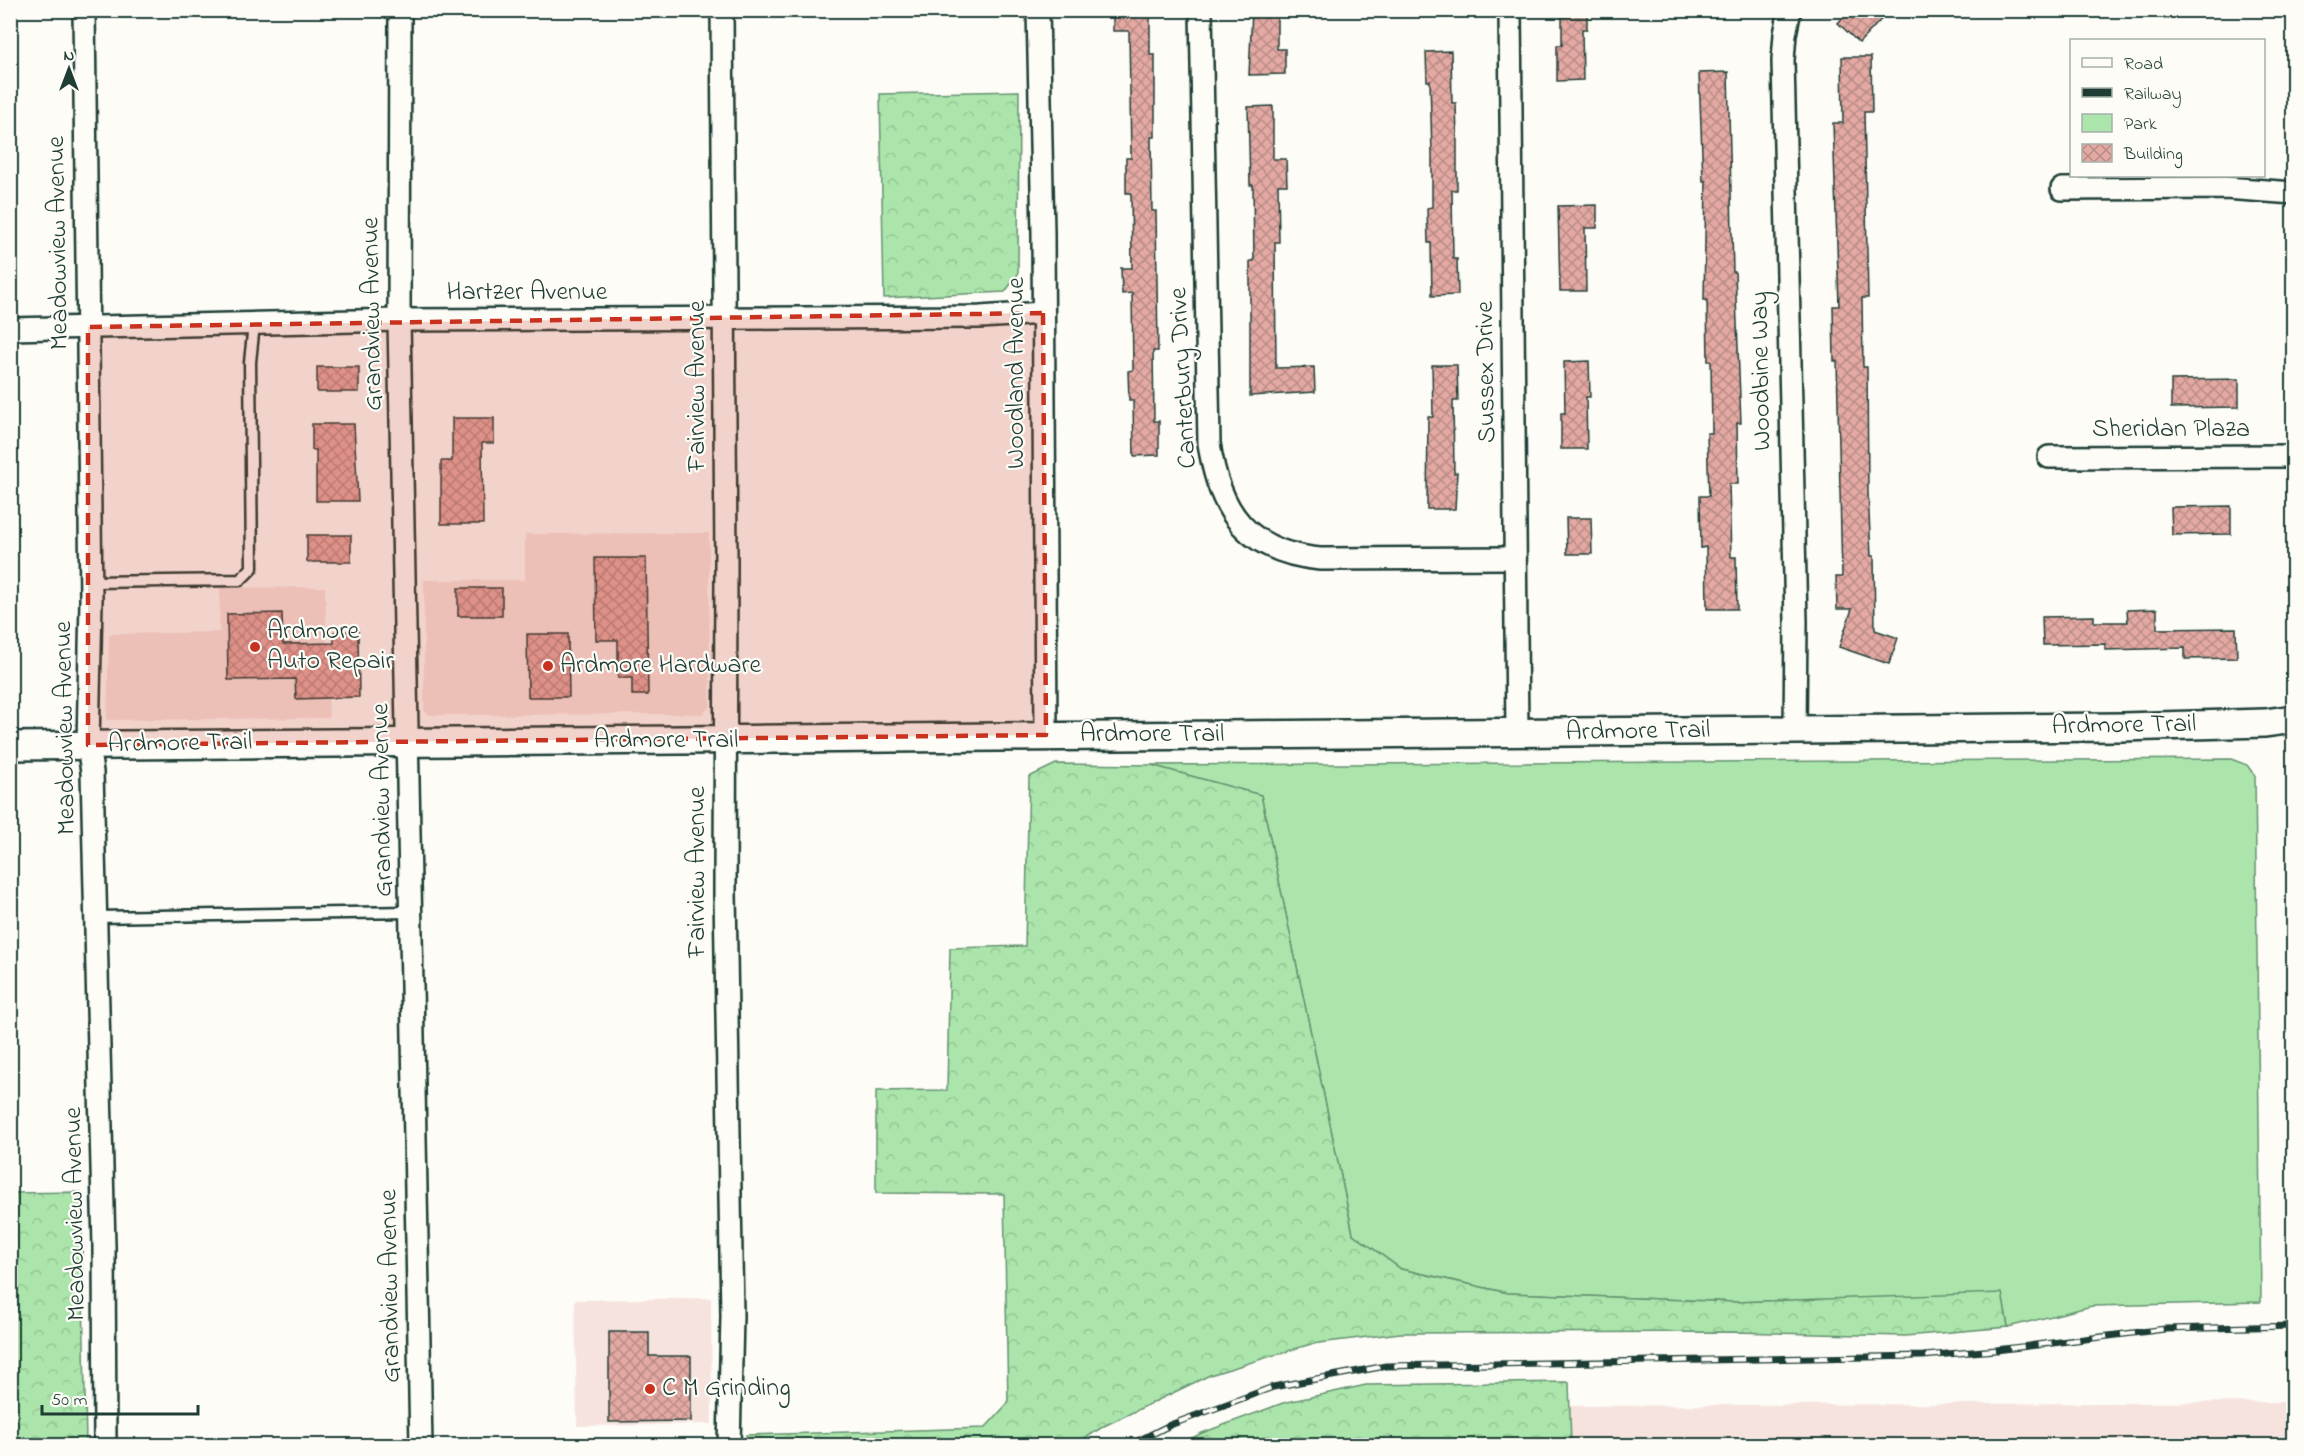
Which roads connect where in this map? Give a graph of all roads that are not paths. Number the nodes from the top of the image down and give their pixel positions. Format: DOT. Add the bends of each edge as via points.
graph roads {
  1 [pos="84,10"];
  2 [pos="400,10"];
  3 [pos="722,10"];
  4 [pos="1038,10"];
  5 [pos="1201,10"];
  6 [pos="1510,10"];
  7 [pos="1791,10"];
  8 [pos="2062,189"];
  9 [pos="2294,193"];
  10 [pos="1043,313"];
  11 [pos="725,319"];
  12 [pos="399,320"];
  13 [pos="254,324"];
  14 [pos="88,327"];
  15 [pos="10,329"];
  16 [pos="2294,456"];
  17 [pos="2049,457"];
  18 [pos="1515,558"];
  19 [pos="91,582"];
  20 [pos="2294,719"];
  21 [pos="1795,730"];
  22 [pos="1516,734"];
  23 [pos="1046,735"];
  24 [pos="725,740"];
  25 [pos="409,742"];
  26 [pos="88,745"];
  27 [pos="10,746"];
  28 [pos="411,912"];
  29 [pos="96,917"];
  30 [pos="105,1446"];
  31 [pos="421,1446"];
  32 [pos="729,1446"];
  1 -- 14 [label="street, Meadowview Avenue"];
  2 -- 12 [label="street, Grandview Avenue"];
  3 -- 11 [label="street, Fairview Avenue"];
  4 -- 10 [label="street, Woodland Avenue"];
  5 -- 18 [label="street, Canterbury Drive" via="1209,443 1213,472 1222,495 1250,534 1293,556"];
  6 -- 18 [label="street, Sussex Drive"];
  7 -- 21 [label="street, Woodbine Way" via="1783,60"];
  8 -- 9 [label="street" via="2225,188"];
  10 -- 11 [label="street, Hartzer Avenue"];
  10 -- 23 [label="street, Woodland Avenue"];
  11 -- 12 [label="street, Hartzer Avenue"];
  11 -- 24 [label="street, Fairview Avenue"];
  12 -- 13 [label="street, Hartzer Avenue"];
  12 -- 25 [label="street, Grandview Avenue"];
  13 -- 14 [label="street, Hartzer Avenue"];
  13 -- 19 [label="lane" via="250,362 252,568 240,579"];
  14 -- 15 [label="street, Hartzer Avenue"];
  14 -- 19 [label="street, Meadowview Avenue"];
  16 -- 17 [label="street, Sheridan Plaza"];
  18 -- 22 [label="street, Sussex Drive"];
  19 -- 26 [label="street, Meadowview Avenue"];
  20 -- 21 [label="street, Ardmore Trail" via="2122,727"];
  21 -- 22 [label="street, Ardmore Trail"];
  22 -- 23 [label="street, Ardmore Trail"];
  23 -- 24 [label="street, Ardmore Trail"];
  24 -- 25 [label="street, Ardmore Trail"];
  24 -- 32 [label="street, Fairview Avenue" via="732,1316"];
  25 -- 26 [label="street, Ardmore Trail"];
  25 -- 28 [label="street, Grandview Avenue"];
  26 -- 27 [label="street, Ardmore Trail"];
  26 -- 29 [label="street, Meadowview Avenue"];
  28 -- 29 [label="lane"];
  28 -- 31 [label="street, Grandview Avenue"];
  29 -- 30 [label="street, Meadowview Avenue"];
}
